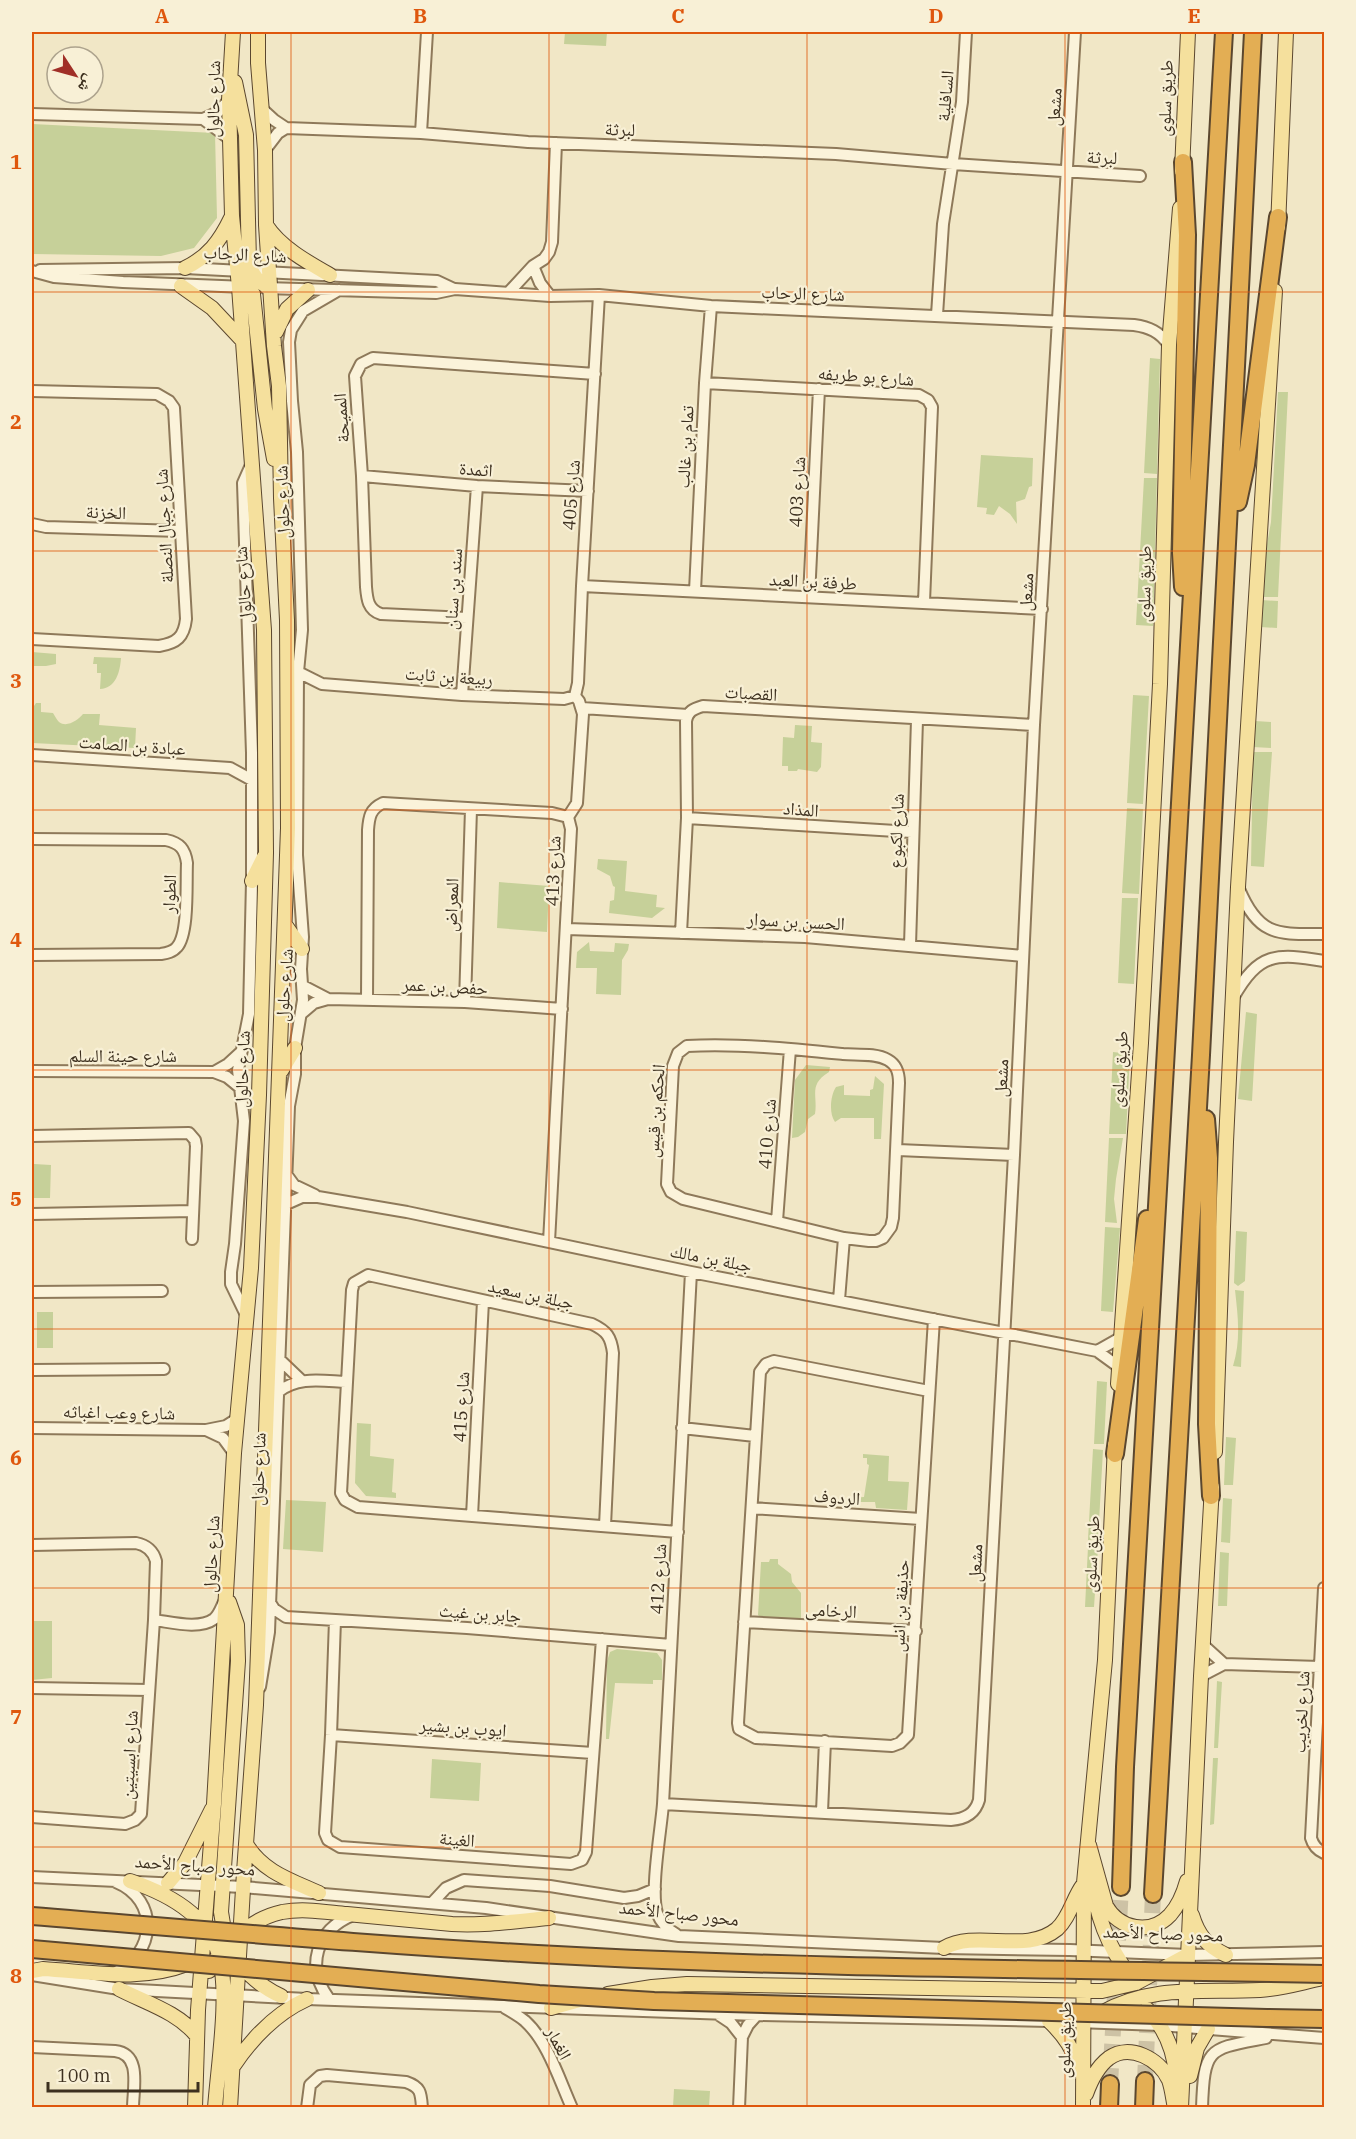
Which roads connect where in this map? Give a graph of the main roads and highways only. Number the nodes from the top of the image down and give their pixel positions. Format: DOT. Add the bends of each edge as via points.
graph roads {
  1 [pos="233,32"];
  2 [pos="258,32"];
  3 [pos="1188,32"];
  4 [pos="1224,32"];
  5 [pos="1252,32"];
  6 [pos="1286,32"];
  7 [pos="231,61"];
  8 [pos="1183,162"];
  9 [pos="232,216"];
  10 [pos="1278,217"];
  11 [pos="267,225"];
  12 [pos="185,268"];
  13 [pos="244,270"];
  14 [pos="330,275"];
  15 [pos="181,286"];
  16 [pos="245,287"];
  17 [pos="270,288"];
  18 [pos="308,291"];
  19 [pos="242,340"];
  20 [pos="274,346"];
  21 [pos="279,386"];
  22 [pos="292,401"];
  23 [pos="281,498"];
  24 [pos="1227,558"];
  25 [pos="287,620"];
  26 [pos="299,652"];
  27 [pos="1188,654"];
  28 [pos="266,853"];
  29 [pos="252,881"];
  30 [pos="286,926"];
  31 [pos="302,948"];
  32 [pos="295,1048"];
  33 [pos="1201,1056"];
  34 [pos="280,1073"];
  35 [pos="1162,1135"];
  36 [pos="269,1331"];
  37 [pos="280,1352"];
  38 [pos="1115,1454"];
  39 [pos="1211,1496"];
  40 [pos="227,1597"];
  41 [pos="214,1804"];
  42 [pos="1087,1840"];
  43 [pos="246,1844"];
  44 [pos="1192,1865"];
  45 [pos="130,1881"];
  46 [pos="168,1883"];
  47 [pos="1084,1883"];
  48 [pos="243,1887"];
  49 [pos="1121,1887"];
  50 [pos="319,1893"];
  51 [pos="1154,1894"];
  52 [pos="1190,1906"];
  53 [pos="32,1916"];
  54 [pos="549,1918"];
  55 [pos="205,1927"];
  56 [pos="224,1928"];
  57 [pos="240,1934"];
  58 [pos="221,1948"];
  59 [pos="944,1948"];
  60 [pos="32,1949"];
  61 [pos="1084,1950"];
  62 [pos="1188,1955"];
  63 [pos="1226,1955"];
  64 [pos="202,1957"];
  65 [pos="239,1961"];
  66 [pos="32,1973"];
  67 [pos="1324,1976"];
  68 [pos="1130,1985"];
  69 [pos="119,1989"];
  70 [pos="1186,1991"];
  71 [pos="1084,1992"];
  72 [pos="200,1993"];
  73 [pos="230,1994"];
  74 [pos="281,1996"];
  75 [pos="1141,1997"];
  76 [pos="307,1999"];
  77 [pos="551,2008"];
  78 [pos="1324,2019"];
  79 [pos="1049,2021"];
  80 [pos="1084,2022"];
  81 [pos="1185,2027"];
  82 [pos="1208,2029"];
  83 [pos="197,2036"];
  84 [pos="233,2067"];
  85 [pos="1145,2081"];
  86 [pos="1110,2084"];
  87 [pos="1083,2085"];
  88 [pos="1084,2104"];
  89 [pos="195,2108"];
  90 [pos="214,2108"];
  91 [pos="230,2108"];
  92 [pos="1109,2108"];
  93 [pos="1144,2108"];
  94 [pos="1178,2108"];
  95 [pos="1186,2108"];
  1 -- 7 [label="main road, شارع حالول"];
  2 -- 11 [label="main road"];
  3 -- 8 [label="main road, طريق سلوى"];
  4 -- 27 [label="highway"];
  5 -- 24 [label="highway"];
  6 -- 10 [label="main road"];
  7 -- 9 [label="main road, شارع حالول"];
  7 -- 13 [label="main road" via="246,135 248,245"];
  8 -- 27 [label="highway" via="1187,235 1181,553"];
  8 -- 38 [label="main road, طريق سلوى" via="1169,345 1160,684"];
  9 -- 12 [label="main road" via="212,249"];
  9 -- 13 [label="main road, شارع حالول"];
  10 -- 24 [label="highway" via="1246,465"];
  10 -- 39 [label="main road" via="1238,887"];
  11 -- 14 [label="main road" via="285,245"];
  11 -- 17 [label="main road"];
  13 -- 16 [label="main road, شارع حالول"];
  13 -- 17 [label="main road"];
  15 -- 19 [label="main road" via="212,308"];
  16 -- 19 [label="main road, شارع حالول"];
  16 -- 23 [label="main road" via="255,302 265,409"];
  17 -- 20 [label="main road"];
  18 -- 20 [label="main road" via="282,317"];
  19 -- 28 [label="main road, شارع حالول" via="264,630"];
  20 -- 21 [label="main road"];
  21 -- 22 [label="main road"];
  21 -- 23 [label="main road"];
  23 -- 25 [label="main road"];
  24 -- 33 [label="highway"];
  25 -- 26 [label="main road"];
  25 -- 30 [label="main road"];
  27 -- 35 [label="highway"];
  28 -- 29 [label="main road"];
  28 -- 40 [label="main road, شارع حالول" via="248,1317 234,1453"];
  30 -- 31 [label="main road"];
  30 -- 34 [label="main road"];
  32 -- 34 [label="main road"];
  33 -- 39 [label="highway" via="1209,1158 1206,1424"];
  33 -- 51 [label="highway"];
  34 -- 36 [label="main road"];
  35 -- 38 [label="highway"];
  35 -- 49 [label="highway"];
  36 -- 37 [label="main road"];
  36 -- 43 [label="main road" via="256,1705"];
  38 -- 42 [label="main road, طريق سلوى" via="1105,1660"];
  39 -- 44 [label="main road"];
  40 -- 41 [label="main road, شارع حالول"];
  40 -- 56 [label="main road" via="238,1641 221,1912"];
  41 -- 46 [label="main road" via="185,1863"];
  41 -- 55 [label="main road, شارع حالول"];
  42 -- 44 [label="main road" via="1106,1905 1120,1922 1130,1926 1152,1926 1170,1915 1186,1887"];
  42 -- 47 [label="main road, طريق سلوى"];
  42 -- 68 [label="main road" via="1097,1915"];
  43 -- 48 [label="main road"];
  43 -- 50 [label="main road" via="267,1869"];
  44 -- 52 [label="main road"];
  45 -- 55 [label="main road" via="168,1896"];
  47 -- 59 [label="main road" via="1065,1920 1048,1934 1025,1940 960,1942"];
  47 -- 61 [label="main road, طريق سلوى"];
  48 -- 56 [label="main road"];
  48 -- 57 [label="main road"];
  52 -- 62 [label="main road"];
  52 -- 63 [label="main road" via="1202,1938"];
  53 -- 67 [label="highway, محور صباح الأحمد, bridge" via="559,1955"];
  54 -- 57 [label="main road" via="453,1924 315,1911 282,1912 260,1919"];
  55 -- 58 [label="main road"];
  55 -- 64 [label="main road, شارع حالول"];
  56 -- 58 [label="main road"];
  57 -- 58 [label="main road"];
  57 -- 65 [label="main road"];
  58 -- 64 [label="main road"];
  58 -- 65 [label="main road"];
  58 -- 72 [label="main road"];
  58 -- 73 [label="main road"];
  60 -- 78 [label="highway, bridge" via="654,2001"];
  61 -- 68 [label="main road"];
  61 -- 71 [label="main road, طريق سلوى"];
  62 -- 68 [label="main road"];
  62 -- 70 [label="main road"];
  64 -- 66 [label="main road" via="155,1974 44,1970"];
  64 -- 72 [label="main road, شارع حالول"];
  65 -- 73 [label="main road"];
  65 -- 74 [label="main road" via="259,1984"];
  67 -- 70 [label="main road" via="1261,1990"];
  68 -- 71 [label="main road"];
  68 -- 75 [label="main road"];
  69 -- 83 [label="main road" via="177,2017"];
  70 -- 75 [label="main road"];
  70 -- 81 [label="main road"];
  71 -- 77 [label="main road" via="687,1984 618,1992"];
  71 -- 80 [label="main road, طريق سلوى"];
  72 -- 83 [label="main road, شارع حالول"];
  73 -- 84 [label="main road"];
  73 -- 90 [label="main road"];
  75 -- 80 [label="main road"];
  75 -- 81 [label="main road"];
  75 -- 94 [label="main road" via="1174,2055"];
  76 -- 84 [label="main road" via="267,2025"];
  79 -- 87 [label="main road" via="1072,2049"];
  80 -- 87 [label="main road, طريق سلوى"];
  81 -- 94 [label="main road"];
  82 -- 95 [label="main road" via="1193,2059"];
  83 -- 89 [label="main road, شارع حالول"];
  84 -- 91 [label="main road"];
  85 -- 93 [label="highway"];
  86 -- 92 [label="highway"];
  87 -- 88 [label="main road, طريق سلوى"];
  88 -- 94 [label="main road" via="1091,2080 1103,2064 1122,2053 1134,2053 1154,2061 1165,2074"];
}
